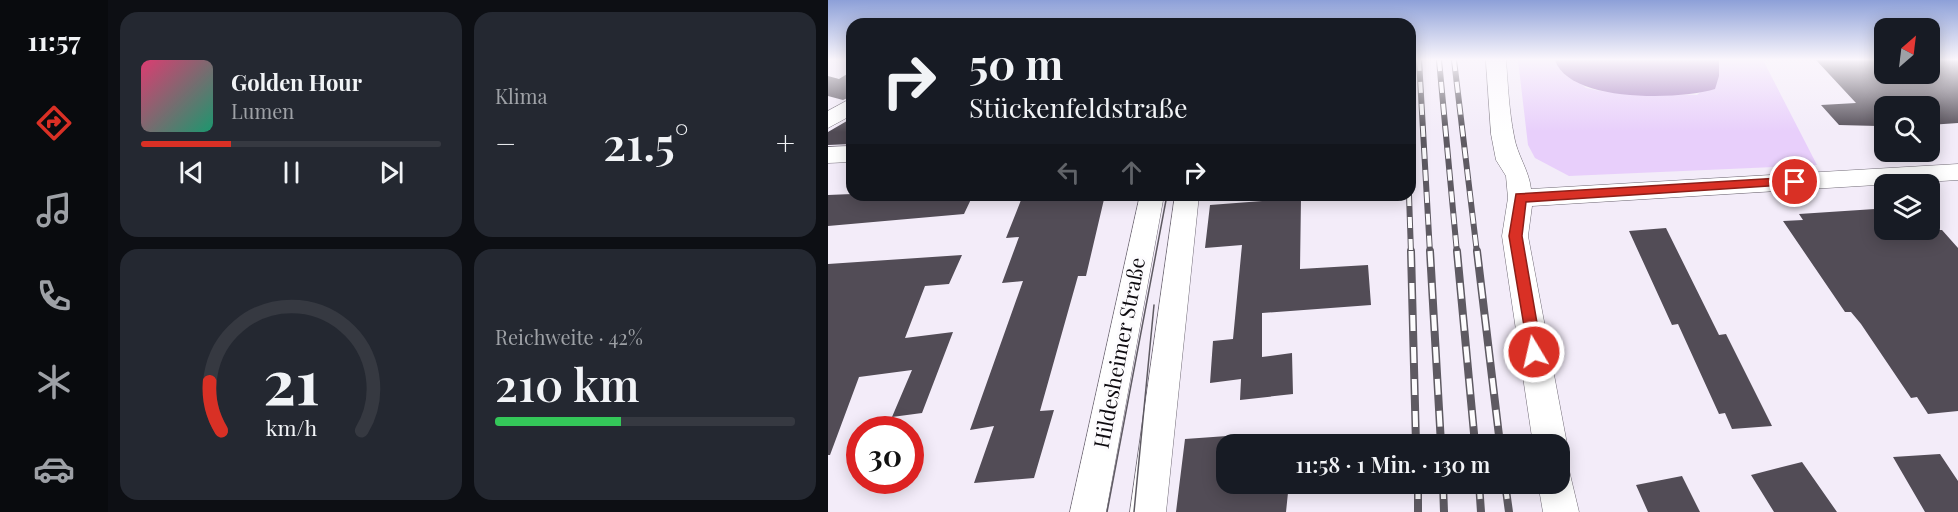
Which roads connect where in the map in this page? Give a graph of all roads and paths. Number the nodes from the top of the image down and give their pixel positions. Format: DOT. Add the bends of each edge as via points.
graph roads {
  1 [pos="1498,84"];
  2 [pos="846,109"];
  3 [pos="828,121"];
  4 [pos="846,154"];
  5 [pos="828,155"];
  6 [pos="1958,172"];
  7 [pos="1520,198"];
  8 [pos="1151,201"];
  9 [pos="1186,201"];
  10 [pos="1548,434"];
  11 [pos="1558,494"];
  12 [pos="1088,512"];
  13 [pos="1148,512"];
  14 [pos="1561,512"];
  1 -- 7 [label="street" via="1502,134 1508,160 1518,176"];
  2 -- 3 [label="street"];
  4 -- 5 [label="street"];
  6 -- 7 [label="street"];
  7 -- 10 [label="street" via="1515,236"];
  8 -- 12 [label="street, Hildesheimer Straße"];
  9 -- 13 [label="street, Hildesheimer Straße"];
  11 -- 14 [label="street"];
}
